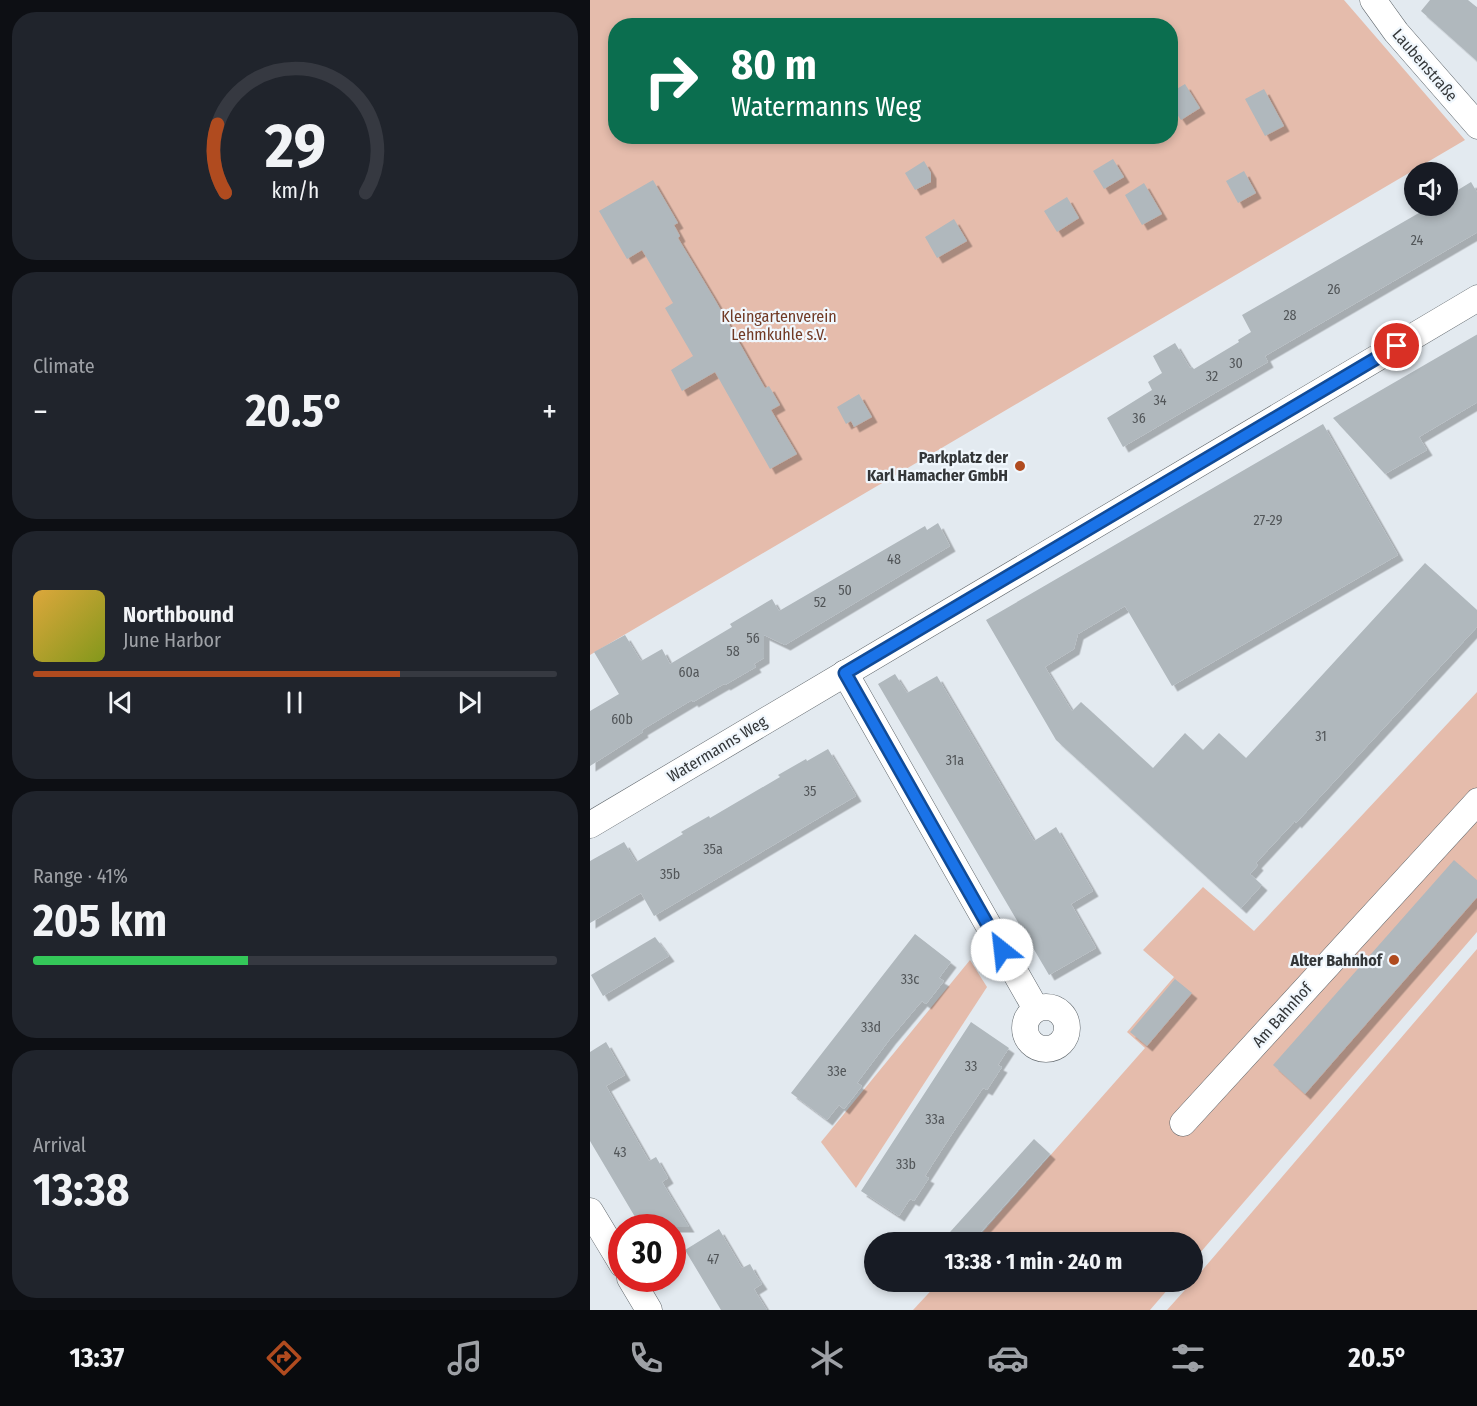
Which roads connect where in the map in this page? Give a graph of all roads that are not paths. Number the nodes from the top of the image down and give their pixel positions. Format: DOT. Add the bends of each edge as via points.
graph roads {
  1 [pos="1376,1"];
  2 [pos="1478,126"];
  3 [pos="1478,298"];
  4 [pos="845,673"];
  5 [pos="1478,801"];
  6 [pos="590,825"];
  7 [pos="1036,1009"];
  8 [pos="1183,1123"];
  9 [pos="590,1211"];
  10 [pos="608,1241"];
  11 [pos="638,1292"];
  12 [pos="648,1310"];
  1 -- 2 [label="street, Laubenstraße" via="1396,32"];
  3 -- 4 [label="street, Watermanns Weg"];
  4 -- 6 [label="street, Watermanns Weg"];
  4 -- 7 [label="street"];
  5 -- 8 [label="street, Am Bahnhof"];
  9 -- 10 [label="street"];
  11 -- 12 [label="street"];
}
